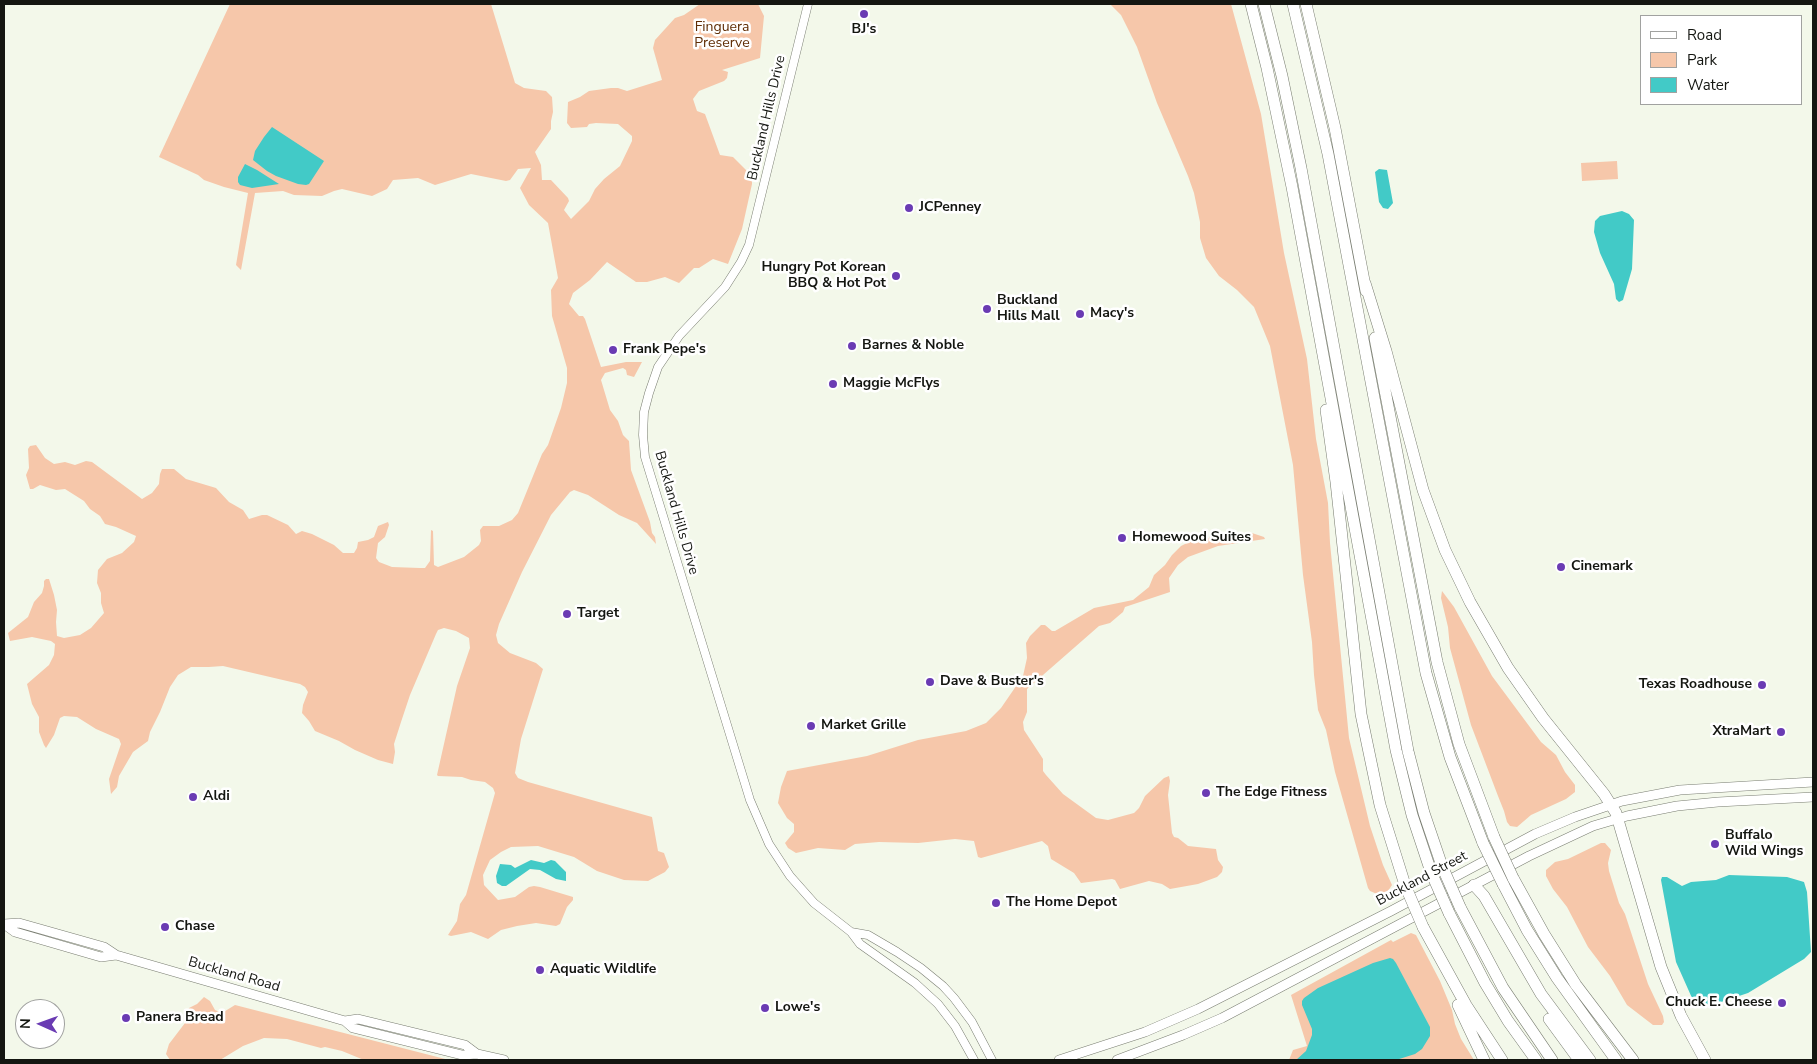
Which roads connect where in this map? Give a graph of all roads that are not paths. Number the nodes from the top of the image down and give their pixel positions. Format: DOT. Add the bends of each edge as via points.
graph roads {
  1 [pos="808,4"];
  2 [pos="1251,4"];
  3 [pos="1264,4"];
  4 [pos="1293,4"];
  5 [pos="1306,4"];
  6 [pos="1365,283"];
  7 [pos="1324,358"];
  8 [pos="1813,782"];
  9 [pos="1813,797"];
  10 [pos="1611,804"];
  11 [pos="1619,818"];
  12 [pos="1466,871"];
  13 [pos="1474,886"];
  14 [pos="4,924"];
  15 [pos="851,932"];
  16 [pos="1441,962"];
  17 [pos="1139,1034"];
  18 [pos="1145,1050"];
  19 [pos="504,1060"];
  20 [pos="974,1060"];
  21 [pos="992,1060"];
  22 [pos="1059,1060"];
  23 [pos="1117,1060"];
  24 [pos="1484,1060"];
  25 [pos="1502,1060"];
  26 [pos="1536,1060"];
  27 [pos="1552,1060"];
  28 [pos="1579,1060"];
  29 [pos="1590,1060"];
  30 [pos="1616,1060"];
  31 [pos="1633,1060"];
  32 [pos="1705,1060"];
  1 -- 15 [label="street, Buckland Hills Drive" via="749,245 725,287 679,336 662,360 646,401 643,435 649,473 758,823 796,883 820,909"];
  2 -- 7 [label="highway" via="1286,154"];
  3 -- 27 [label="highway, bridge" via="1301,168 1408,750 1424,813 1442,866 1480,948 1502,988"];
  4 -- 30 [label="highway, bridge" via="1333,182 1428,680 1455,770 1483,843 1527,930 1556,978"];
  5 -- 6 [label="highway" via="1335,128"];
  6 -- 10 [label="highway" via="1423,490 1458,579 1508,668"];
  6 -- 31 [label="highway, bridge" via="1437,662 1459,744 1513,878 1576,985"];
  7 -- 16 [label="highway, bridge" via="1324,397 1361,714 1380,805 1405,886"];
  7 -- 26 [label="highway, bridge" via="1398,759 1412,815 1449,913 1485,983"];
  8 -- 10 [label="main road, Buckland Street" via="1688,789"];
  9 -- 11 [label="main road" via="1692,804"];
  10 -- 11 [label="highway"];
  10 -- 12 [label="main road, Buckland Street" via="1547,828"];
  11 -- 13 [label="main road" via="1558,842"];
  11 -- 32 [label="highway" via="1661,967 1681,1016"];
  12 -- 13 [label="main road"];
  12 -- 17 [label="main road, Buckland Street" via="1219,999"];
  13 -- 18 [label="main road" via="1226,1015"];
  13 -- 28 [label="highway" via="1478,900 1524,980"];
  13 -- 29 [label="highway" via="1484,896 1540,994"];
  14 -- 19 [label="main road, Buckland Road" via="15,932 101,957 116,956 345,1021 353,1028 462,1055 477,1054"];
  15 -- 20 [label="street, Buckland Hills Drive" via="860,944 938,1004"];
  15 -- 21 [label="street, Buckland Hills Drive" via="868,935 897,952 943,986 972,1022"];
  16 -- 24 [label="highway"];
  16 -- 25 [label="highway"];
  17 -- 18 [label="main road"];
  17 -- 22 [label="main road, Buckland Street"];
  18 -- 23 [label="main road"];
}
